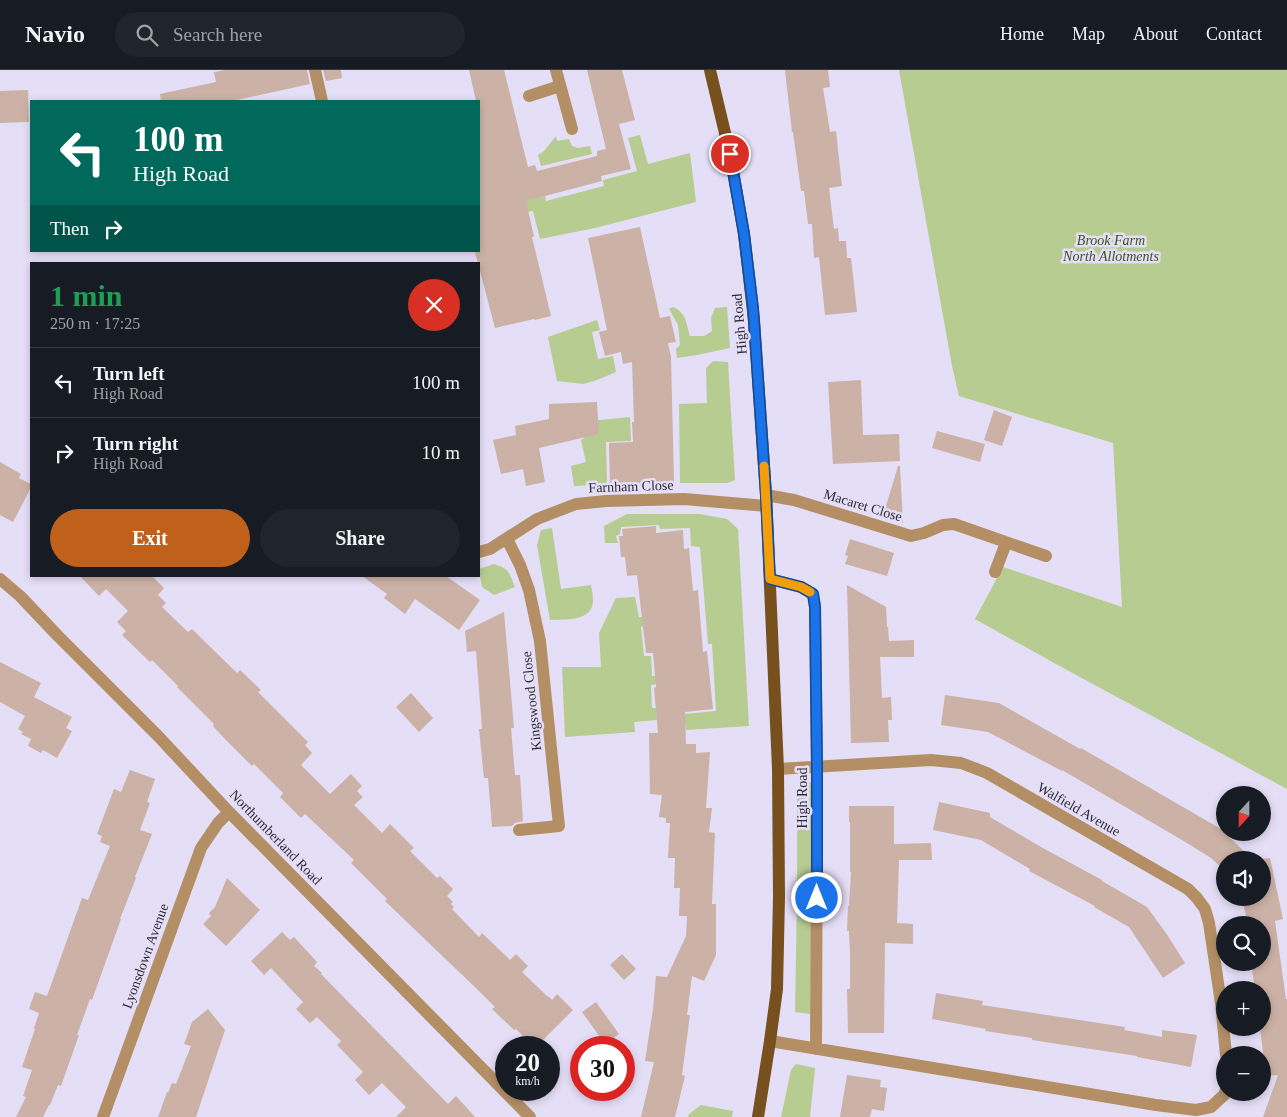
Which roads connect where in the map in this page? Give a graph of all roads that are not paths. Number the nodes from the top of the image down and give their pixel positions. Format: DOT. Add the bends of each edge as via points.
graph roads {
  1 [pos="315,70"];
  2 [pos="556,70"];
  3 [pos="710,70"];
  4 [pos="560,86"];
  5 [pos="529,96"];
  6 [pos="322,100"];
  7 [pos="572,129"];
  8 [pos="766,500"];
  9 [pos="507,539"];
  10 [pos="1006,543"];
  11 [pos="480,552"];
  12 [pos="1046,556"];
  13 [pos="995,572"];
  14 [pos="0,579"];
  15 [pos="770,579"];
  16 [pos="817,767"];
  17 [pos="778,768"];
  18 [pos="229,812"];
  19 [pos="519,830"];
  20 [pos="770,1041"];
  21 [pos="1225,1046"];
  22 [pos="816,1049"];
  23 [pos="1217,1101"];
  24 [pos="102,1117"];
  25 [pos="530,1117"];
  26 [pos="758,1117"];
  1 -- 6 [label="street"];
  2 -- 4 [label="street"];
  3 -- 8 [label="main road, High Road" via="730,154 744,234 754,320"];
  4 -- 5 [label="street"];
  4 -- 7 [label="street"];
  8 -- 9 [label="street, Farnham Close" via="684,499 576,504 537,519"];
  8 -- 10 [label="street, Macaret Close" via="794,500 911,536 954,524"];
  8 -- 15 [label="main road, High Road"];
  9 -- 11 [label="street, Farnham Close"];
  9 -- 19 [label="street, Kingswood Close" via="529,590 540,641 559,826"];
  10 -- 12 [label="street, Macaret Close"];
  10 -- 13 [label="street"];
  14 -- 18 [label="street, Northumberland Road" via="158,736"];
  15 -- 16 [label="street, High Road" via="801,587 813,594"];
  15 -- 17 [label="main road, High Road"];
  16 -- 17 [label="street, Walfield Avenue"];
  16 -- 21 [label="street, Walfield Avenue" via="931,760 962,763 987,773 1188,889 1205,909 1209,923"];
  16 -- 22 [label="street, High Road"];
  17 -- 20 [label="main road, High Road" via="777,989"];
  18 -- 24 [label="street, Lyonsdown Avenue" via="201,848"];
  18 -- 25 [label="street, Northumberland Road"];
  20 -- 22 [label="street"];
  20 -- 26 [label="main road, High Road"];
  22 -- 23 [label="street" via="1156,1106 1196,1110 1211,1107"];
}
